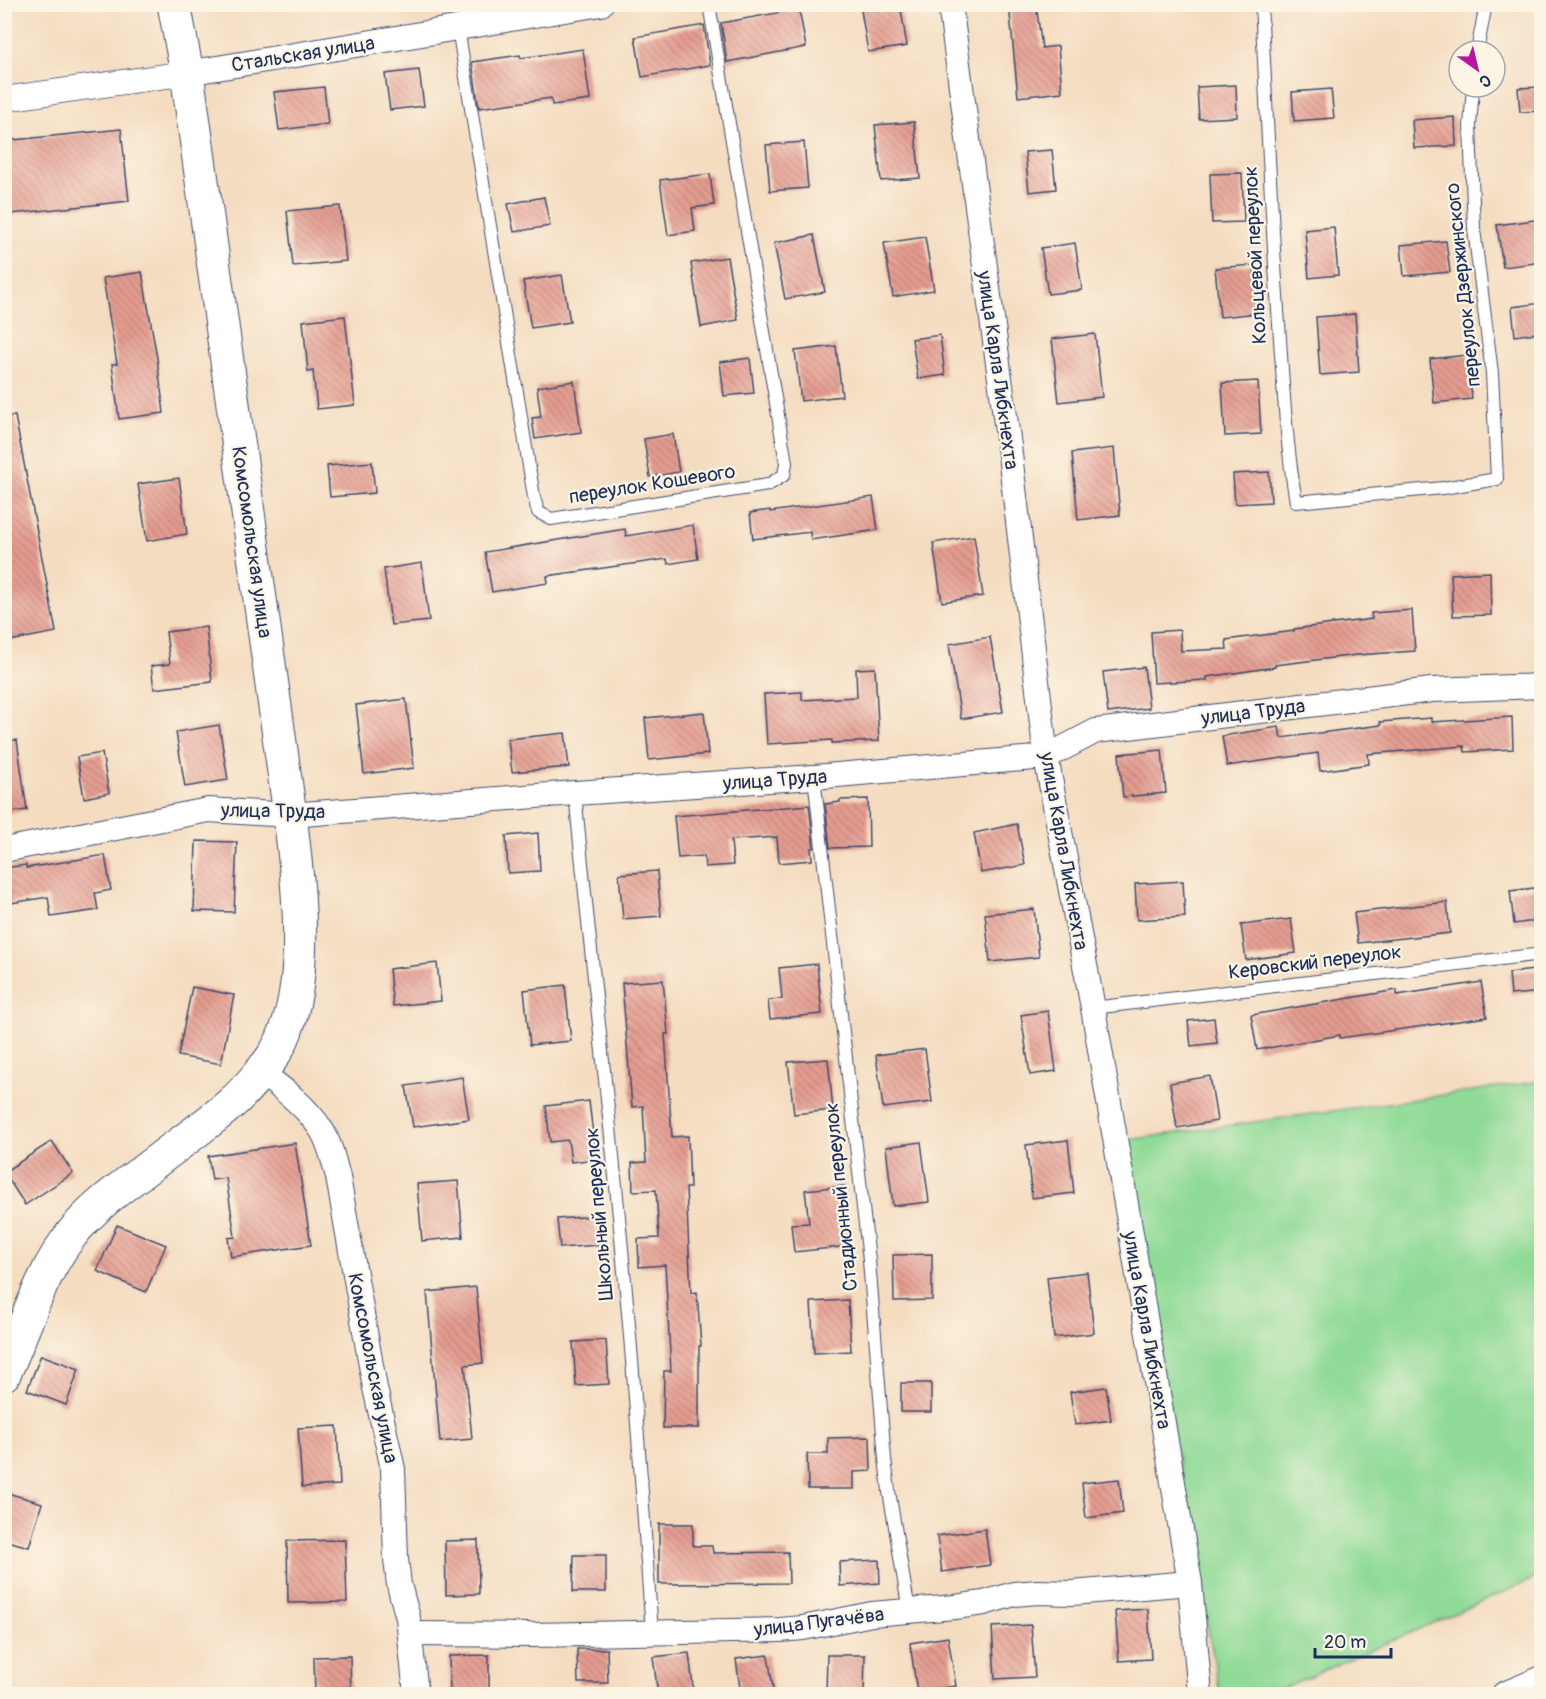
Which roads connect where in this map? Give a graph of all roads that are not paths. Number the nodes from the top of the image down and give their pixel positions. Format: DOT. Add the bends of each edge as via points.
graph roads {
  1 [pos="174,4"];
  2 [pos="601,4"];
  3 [pos="710,4"];
  4 [pos="950,4"];
  5 [pos="1262,4"];
  6 [pos="1486,4"];
  7 [pos="458,28"];
  8 [pos="1479,39"];
  9 [pos="187,73"];
  10 [pos="4,99"];
  11 [pos="1472,99"];
  12 [pos="1497,479"];
  13 [pos="1542,686"];
  14 [pos="1046,758"];
  15 [pos="814,777"];
  16 [pos="575,793"];
  17 [pos="290,815"];
  18 [pos="4,850"];
  19 [pos="1542,954"];
  20 [pos="1093,1008"];
  21 [pos="260,1072"];
  22 [pos="4,1374"];
  23 [pos="1190,1583"];
  24 [pos="909,1611"];
  25 [pos="652,1632"];
  26 [pos="410,1634"];
  27 [pos="1542,1678"];
  28 [pos="416,1695"];
  29 [pos="1200,1695"];
  30 [pos="1504,1695"];
  1 -- 9 [label="main road, Комсомольская улица"];
  2 -- 7 [label="street, Стальская улица"];
  3 -- 7 [label="lane, переулок Кошевого" via="786,463 784,475 768,485 551,519 538,512 534,497"];
  4 -- 14 [label="street, улица Карла Либкнехта"];
  5 -- 12 [label="lane, Кольцевой переулок" via="1281,362 1296,502"];
  6 -- 8 [label="lane"];
  7 -- 9 [label="street, Стальская улица"];
  9 -- 10 [label="street, Стальская улица"];
  9 -- 17 [label="main road, Комсомольская улица"];
  11 -- 12 [label="lane, переулок Дзержинского" via="1474,229 1492,373"];
  13 -- 14 [label="street, улица Труда" via="1432,690 1096,731"];
  14 -- 15 [label="street, улица Труда"];
  14 -- 20 [label="street, улица Карла Либкнехта"];
  15 -- 16 [label="street, улица Труда"];
  15 -- 24 [label="lane, Стадионный переулок" via="869,1260 885,1459"];
  16 -- 17 [label="street, улица Труда"];
  16 -- 25 [label="lane, Школьный переулок" via="625,1274"];
  17 -- 18 [label="street, улица Труда" via="208,810"];
  17 -- 21 [label="main road, Комсомольская улица" via="298,882 297,993 287,1030"];
  19 -- 20 [label="lane, Керовский переулок"];
  20 -- 23 [label="street, улица Карла Либкнехта"];
  21 -- 22 [label="main road, Комсомольская улица" via="235,1100 92,1211 71,1235 46,1272"];
  21 -- 26 [label="street, Комсомольская улица" via="305,1109 322,1131 332,1154 393,1469 396,1559"];
  23 -- 24 [label="street, улица Пугачёва" via="1014,1594 984,1603"];
  23 -- 29 [label="street, улица Карла Либкнехта"];
  24 -- 25 [label="street, улица Пугачёва" via="780,1630"];
  25 -- 26 [label="street, улица Пугачёва"];
  26 -- 28 [label="street, Комсомольская улица"];
  27 -- 30 [label="street"];
}
